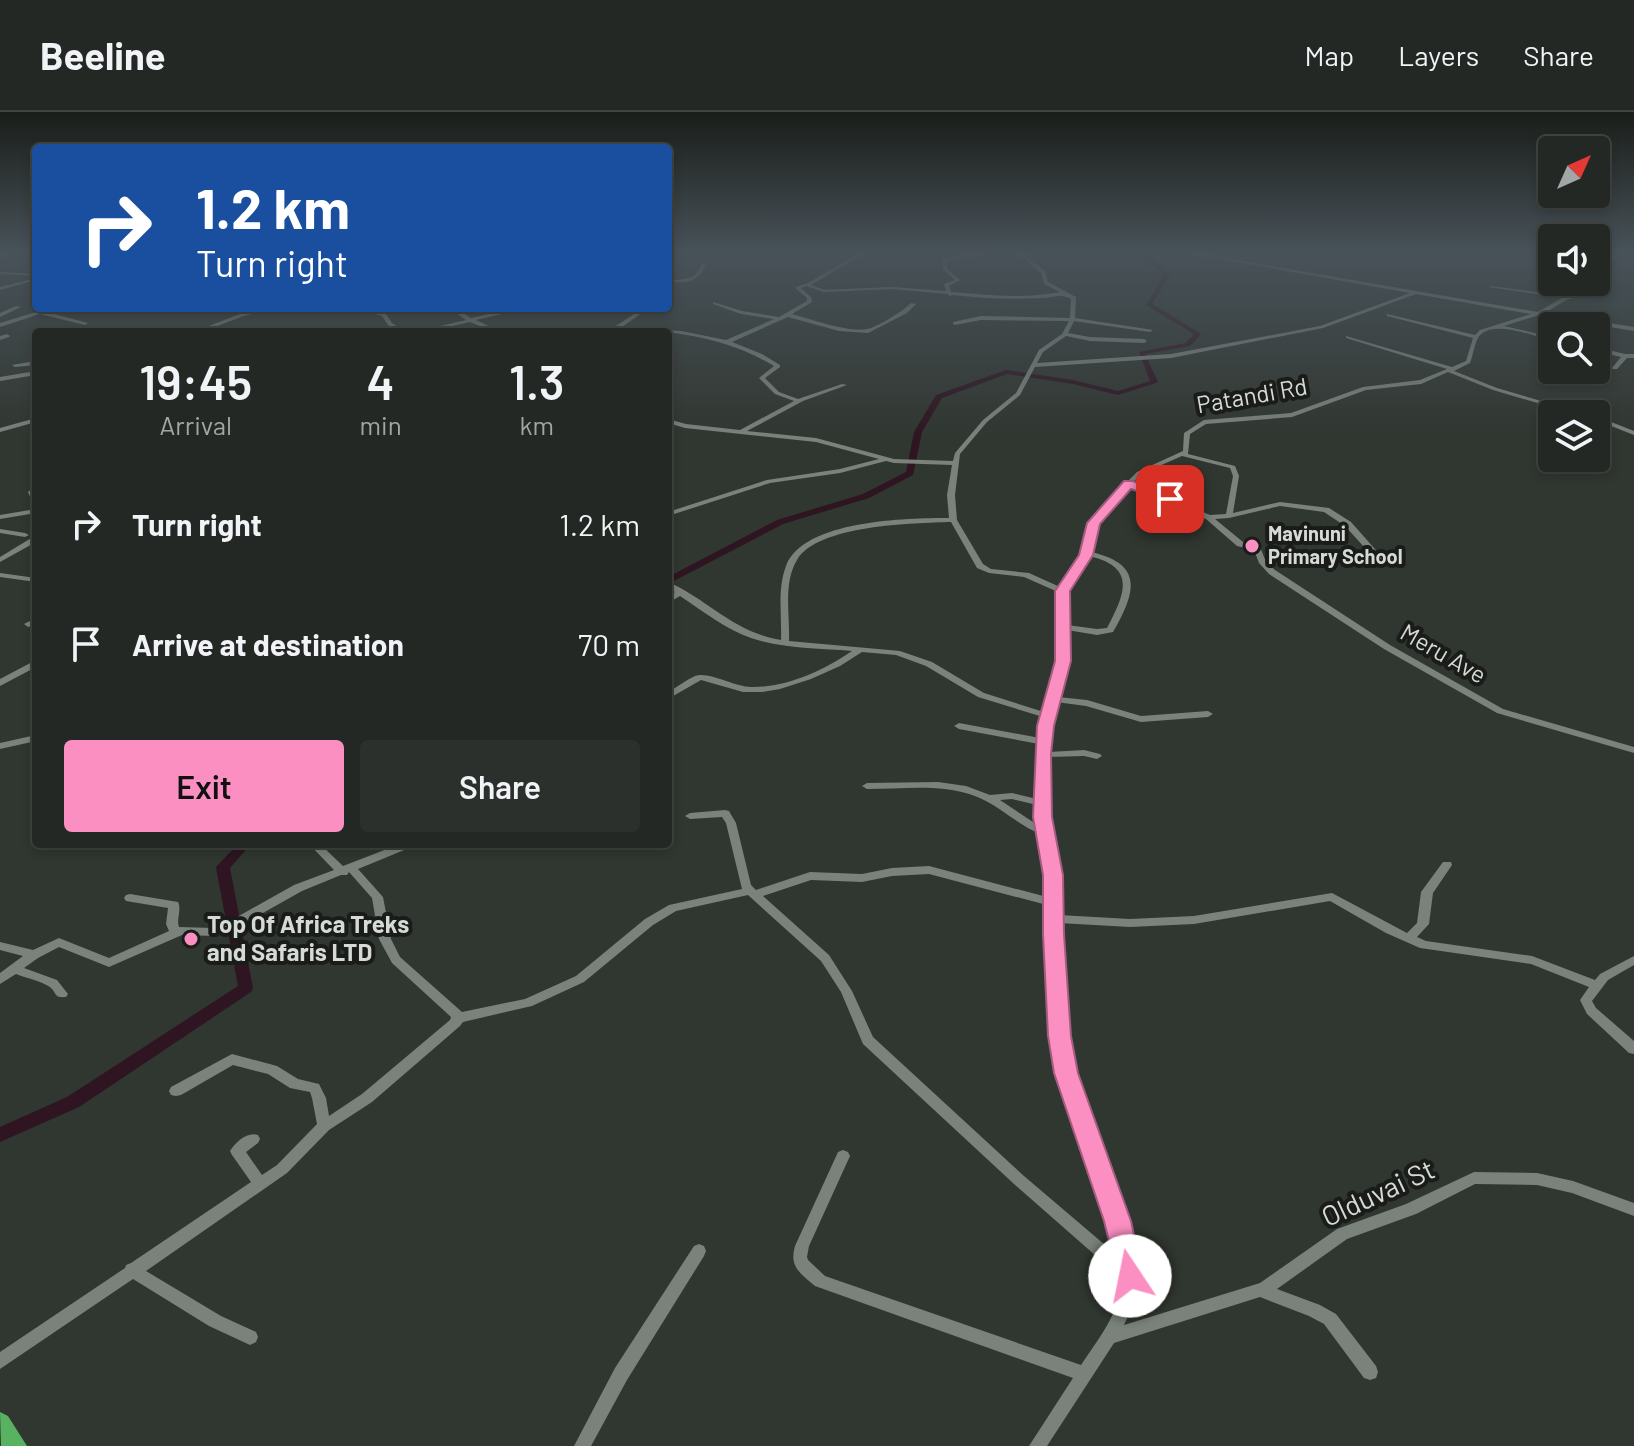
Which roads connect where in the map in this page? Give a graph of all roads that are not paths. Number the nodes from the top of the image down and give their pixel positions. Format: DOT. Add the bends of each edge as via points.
graph roads {
  1 [pos="31,314"];
  2 [pos="48,314"];
  3 [pos="245,314"];
  4 [pos="381,314"];
  5 [pos="461,314"];
  6 [pos="499,314"];
  7 [pos="637,314"];
  8 [pos="753,314"];
  9 [pos="901,314"];
  10 [pos="1073,314"];
  11 [pos="1356,314"];
  12 [pos="1536,314"];
  13 [pos="788,315"];
  14 [pos="1389,315"];
  15 [pos="779,319"];
  16 [pos="1072,320"];
  17 [pos="471,321"];
  18 [pos="85,323"];
  19 [pos="955,323"];
  20 [pos="0,325"];
  21 [pos="1610,325"];
  22 [pos="1497,326"];
  23 [pos="207,328"];
  24 [pos="396,328"];
  25 [pos="437,328"];
  26 [pos="488,328"];
  27 [pos="568,328"];
  28 [pos="616,328"];
  29 [pos="1634,329"];
  30 [pos="672,330"];
  31 [pos="1150,330"];
  32 [pos="1065,334"];
  33 [pos="1538,336"];
  34 [pos="1348,337"];
  35 [pos="1476,337"];
  36 [pos="1144,341"];
  37 [pos="727,342"];
  38 [pos="1610,352"];
  39 [pos="1625,356"];
  40 [pos="1634,356"];
  41 [pos="32,363"];
  42 [pos="15,365"];
  43 [pos="1035,365"];
  44 [pos="1615,368"];
  45 [pos="1452,370"];
  46 [pos="32,374"];
  47 [pos="0,379"];
  48 [pos="844,385"];
  49 [pos="798,401"];
  50 [pos="1538,401"];
  51 [pos="32,421"];
  52 [pos="672,422"];
  53 [pos="1610,424"];
  54 [pos="0,430"];
  55 [pos="740,432"];
  56 [pos="1634,433"];
  57 [pos="1182,454"];
  58 [pos="885,459"];
  59 [pos="955,463"];
  60 [pos="1129,484"];
  61 [pos="0,508"];
  62 [pos="32,512"];
  63 [pos="672,513"];
  64 [pos="20,514"];
  65 [pos="1229,516"];
  66 [pos="0,517"];
  67 [pos="1209,517"];
  68 [pos="953,520"];
  69 [pos="0,531"];
  70 [pos="25,535"];
  71 [pos="32,541"];
  72 [pos="1086,553"];
  73 [pos="1378,557"];
  74 [pos="0,560"];
  75 [pos="0,575"];
  76 [pos="32,579"];
  77 [pos="672,587"];
  78 [pos="1062,591"];
  79 [pos="680,592"];
  80 [pos="672,598"];
  81 [pos="1063,627"];
  82 [pos="785,642"];
  83 [pos="861,649"];
  84 [pos="32,665"];
  85 [pos="0,683"];
  86 [pos="672,693"];
  87 [pos="1052,699"];
  88 [pos="1208,714"];
  89 [pos="1048,716"];
  90 [pos="959,726"];
  91 [pos="32,739"];
  92 [pos="0,746"];
  93 [pos="1043,748"];
  94 [pos="1634,750"];
  95 [pos="1097,756"];
  96 [pos="867,786"];
  97 [pos="988,798"];
  98 [pos="1042,803"];
  99 [pos="690,816"];
  100 [pos="1046,832"];
  101 [pos="319,848"];
  102 [pos="400,848"];
  103 [pos="1447,865"];
  104 [pos="347,870"];
  105 [pos="752,893"];
  106 [pos="130,898"];
  107 [pos="1054,903"];
  108 [pos="1054,919"];
  109 [pos="176,933"];
  110 [pos="1409,938"];
  111 [pos="0,946"];
  112 [pos="34,955"];
  113 [pos="1634,960"];
  114 [pos="15,969"];
  115 [pos="0,979"];
  116 [pos="1596,985"];
  117 [pos="62,994"];
  118 [pos="458,1018"];
  119 [pos="1634,1049"];
  120 [pos="176,1091"];
  121 [pos="324,1126"];
  122 [pos="253,1139"];
  123 [pos="843,1156"];
  124 [pos="261,1184"];
  125 [pos="1634,1210"];
  126 [pos="699,1251"];
  127 [pos="131,1270"];
  128 [pos="1130,1276"];
  129 [pos="1260,1290"];
  130 [pos="250,1337"];
  131 [pos="1109,1337"];
  132 [pos="0,1361"];
  133 [pos="1370,1372"];
  134 [pos="1085,1374"];
  135 [pos="0,1424"];
  136 [pos="15,1446"];
  137 [pos="582,1446"];
  138 [pos="1037,1446"];
  1 -- 20 [label="street"];
  2 -- 18 [label="street"];
  3 -- 23 [label="street"];
  4 -- 24 [label="street"];
  5 -- 17 [label="street"];
  6 -- 17 [label="street"];
  7 -- 28 [label="street"];
  8 -- 15 [label="street"];
  9 -- 13 [label="street" via="868,331"];
  10 -- 16 [label="street"];
  11 -- 43 [label="street" via="1321,327 1171,356"];
  12 -- 22 [label="street"];
  13 -- 15 [label="street"];
  14 -- 35 [label="street"];
  15 -- 37 [label="street"];
  16 -- 19 [label="street" via="981,318"];
  16 -- 31 [label="street"];
  16 -- 32 [label="street"];
  17 -- 25 [label="street"];
  17 -- 26 [label="street"];
  21 -- 29 [label="street"];
  22 -- 33 [label="street"];
  22 -- 35 [label="street"];
  27 -- 28 [label="street"];
  30 -- 37 [label="street"];
  32 -- 36 [label="street"];
  32 -- 43 [label="street" via="1043,348"];
  34 -- 45 [label="street"];
  35 -- 45 [label="street" via="1470,360"];
  37 -- 49 [label="street" via="761,353 777,365 762,380"];
  38 -- 39 [label="street"];
  39 -- 40 [label="street"];
  39 -- 44 [label="street"];
  41 -- 42 [label="street"];
  43 -- 59 [label="street" via="1018,394 976,430"];
  45 -- 50 [label="street"];
  45 -- 57 [label="street, Patandi Rd" via="1417,383 1365,388 1292,415 1201,423 1187,433"];
  46 -- 47 [label="street"];
  48 -- 49 [label="street"];
  49 -- 55 [label="street"];
  51 -- 54 [label="street"];
  52 -- 55 [label="street"];
  53 -- 56 [label="street"];
  55 -- 58 [label="street" via="816,440"];
  57 -- 60 [label="street" via="1139,473"];
  57 -- 65 [label="street" via="1233,467"];
  58 -- 59 [label="street"];
  58 -- 63 [label="street" via="769,481"];
  59 -- 68 [label="street"];
  60 -- 67 [label="street"];
  60 -- 72 [label="street" via="1094,523"];
  61 -- 64 [label="street"];
  62 -- 64 [label="street"];
  64 -- 66 [label="street"];
  65 -- 67 [label="street"];
  65 -- 73 [label="street" via="1275,504 1319,508 1348,524"];
  67 -- 94 [label="street, Meru Ave" via="1240,544 1257,549 1272,572 1447,684 1513,716"];
  68 -- 78 [label="street" via="980,566 1026,575"];
  68 -- 82 [label="street" via="897,522 833,533 799,548 784,588"];
  69 -- 70 [label="street"];
  71 -- 74 [label="street"];
  72 -- 78 [label="street"];
  72 -- 81 [label="street" via="1120,563 1128,586 1110,630"];
  75 -- 76 [label="street"];
  77 -- 79 [label="street"];
  78 -- 81 [label="street"];
  79 -- 80 [label="street"];
  79 -- 82 [label="street" via="738,630"];
  81 -- 87 [label="street" via="1063,661"];
  82 -- 83 [label="street"];
  83 -- 86 [label="street" via="840,663 778,685 747,690 700,677"];
  83 -- 89 [label="street" via="922,662 981,695"];
  84 -- 85 [label="street"];
  87 -- 88 [label="street" via="1141,719"];
  87 -- 89 [label="street"];
  89 -- 93 [label="street"];
  90 -- 93 [label="street"];
  91 -- 92 [label="street"];
  93 -- 95 [label="street" via="1060,756 1083,751"];
  93 -- 98 [label="street"];
  96 -- 97 [label="street" via="949,784"];
  97 -- 98 [label="street" via="1012,796"];
  97 -- 100 [label="street" via="1020,822"];
  98 -- 100 [label="street"];
  99 -- 105 [label="street" via="725,813"];
  100 -- 107 [label="street"];
  101 -- 104 [label="street"];
  102 -- 104 [label="street"];
  103 -- 110 [label="street" via="1427,892 1423,924"];
  104 -- 109 [label="street" via="298,888 219,931"];
  104 -- 118 [label="street" via="377,897 385,939 396,960"];
  105 -- 107 [label="street" via="810,876 862,878 929,870"];
  105 -- 118 [label="street" via="673,908 580,979 528,1003"];
  105 -- 128 [label="street" via="825,958 868,1040"];
  106 -- 109 [label="street" via="174,905"];
  107 -- 108 [label="street"];
  108 -- 110 [label="street" via="1194,920 1332,897"];
  108 -- 128 [label="street" via="1066,1073 1118,1221"];
  109 -- 112 [label="street" via="109,963 61,942"];
  110 -- 116 [label="street" via="1436,948 1532,960"];
  111 -- 112 [label="street"];
  112 -- 114 [label="street"];
  113 -- 116 [label="street"];
  114 -- 115 [label="street"];
  114 -- 117 [label="street" via="53,983"];
  116 -- 119 [label="street" via="1586,1000 1589,1008"];
  118 -- 121 [label="street" via="367,1098"];
  120 -- 121 [label="street" via="223,1062 244,1061 314,1088"];
  121 -- 124 [label="street"];
  122 -- 124 [label="street" via="237,1151"];
  123 -- 134 [label="street" via="802,1246 799,1257 808,1272 878,1304"];
  124 -- 127 [label="street"];
  125 -- 129 [label="street, Olduvai St" via="1537,1179 1474,1178 1342,1234"];
  126 -- 137 [label="street"];
  127 -- 130 [label="street"];
  127 -- 132 [label="street"];
  128 -- 131 [label="street" via="1123,1310"];
  129 -- 131 [label="street, Olduvai St"];
  129 -- 133 [label="street" via="1330,1319"];
  131 -- 134 [label="street"];
  134 -- 138 [label="street"];
  135 -- 136 [label="highway"];
}
